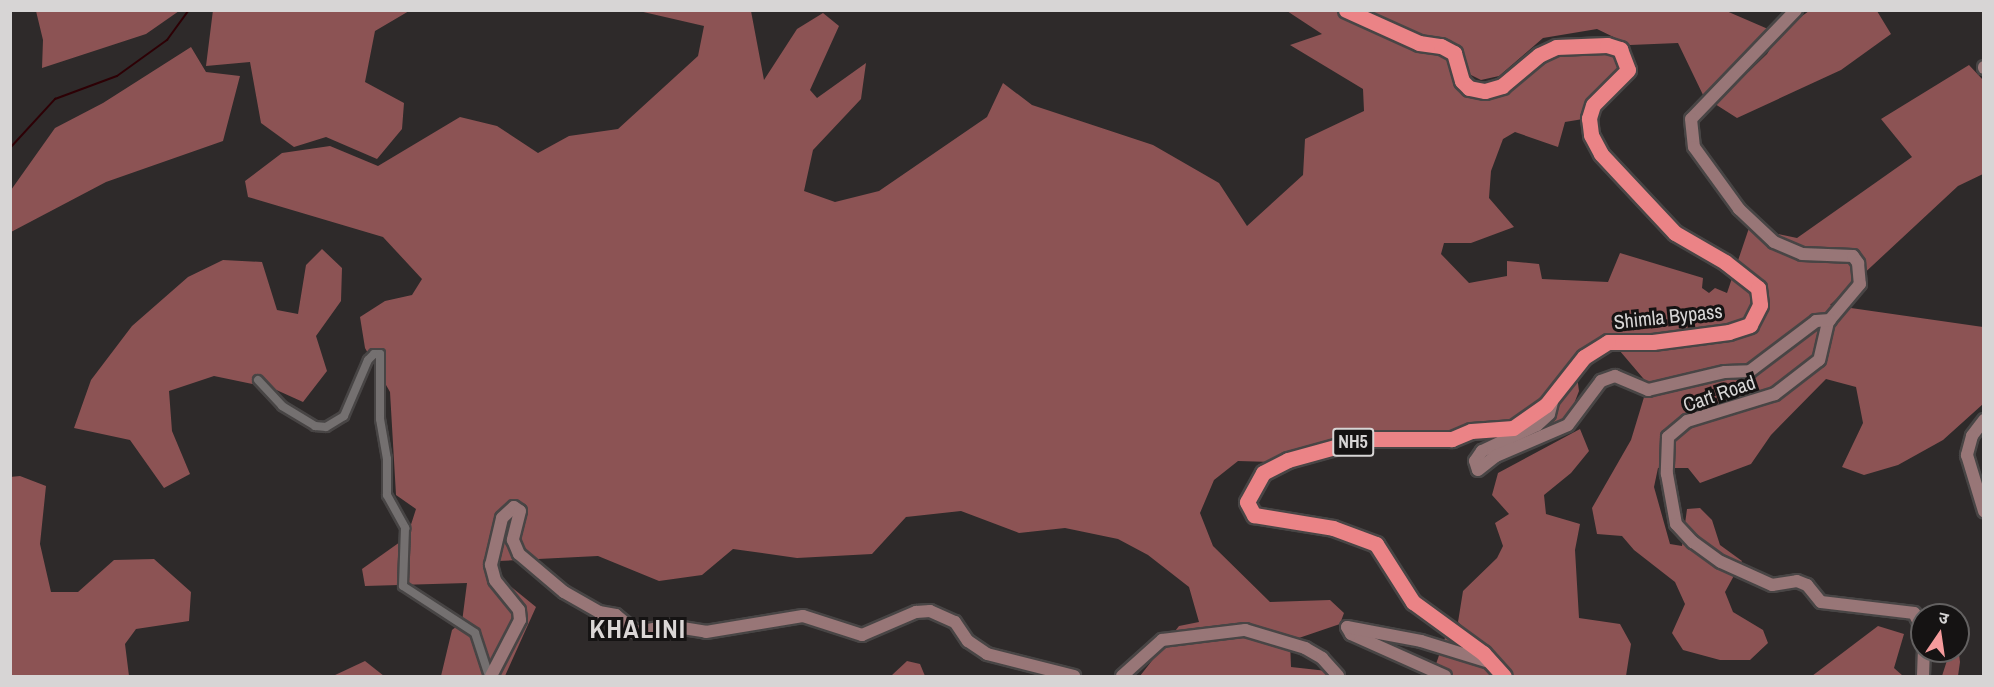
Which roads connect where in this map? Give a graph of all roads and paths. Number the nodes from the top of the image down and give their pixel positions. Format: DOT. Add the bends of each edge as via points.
graph roads {
  1 [pos="1346,10"];
  2 [pos="1796,10"];
  3 [pos="1830,320"];
  4 [pos="258,380"];
  5 [pos="1553,397"];
  6 [pos="1983,420"];
  7 [pos="1983,512"];
  8 [pos="1910,613"];
  9 [pos="1492,663"];
  10 [pos="490,676"];
  11 [pos="1074,676"];
  12 [pos="1122,676"];
  13 [pos="1338,676"];
  14 [pos="1445,676"];
  15 [pos="1504,676"];
  1 -- 5 [label="highway, Shimla Bypass / NH5" via="1419,43 1441,46 1454,53 1462,81 1477,90 1502,86 1539,55 1556,47 1607,45 1620,49 1628,70 1593,105 1589,118 1596,145 1675,233 1725,262 1758,288 1760,305 1750,325 1729,332 1653,342 1608,342 1584,357"];
  2 -- 3 [label="main road, Cart Road" via="1691,119 1694,147 1739,209 1774,242 1802,254 1853,256 1858,263 1860,284"];
  3 -- 5 [label="main road, Cart Road" via="1816,321 1750,371 1725,372 1648,390 1615,376 1601,381 1568,425 1496,456 1478,470 1475,461 1482,452 1537,425 1549,414"];
  3 -- 8 [label="main road, Cart Road" via="1819,360 1775,394 1687,421 1668,437 1667,474 1676,524 1721,562 1772,585 1797,581 1807,585 1821,602"];
  4 -- 10 [label="street" via="282,406 315,426 326,427 344,416 368,360 380,354 380,419 387,459 387,495 405,528 403,586 475,633"];
  5 -- 9 [label="highway, Shimla Bypass / NH5" via="1513,428 1471,431 1452,439 1364,439 1288,460 1263,473 1247,502 1254,516 1334,528 1376,544 1413,602"];
  6 -- 7 [label="main road" via="1972,436 1967,455"];
  9 -- 14 [label="main road" via="1421,641 1347,627 1355,636"];
  9 -- 15 [label="highway, Shimla Bypass / NH5"];
  10 -- 11 [label="main road" via="520,620 519,610 495,580 491,565 502,518 514,507 520,511 513,540 519,554 564,592 599,612 616,615 636,632 670,626 706,632 803,616 862,635 916,612 930,611 955,622 968,641 987,654"];
  12 -- 13 [label="main road" via="1162,640 1245,630 1305,648 1322,658"];
}
